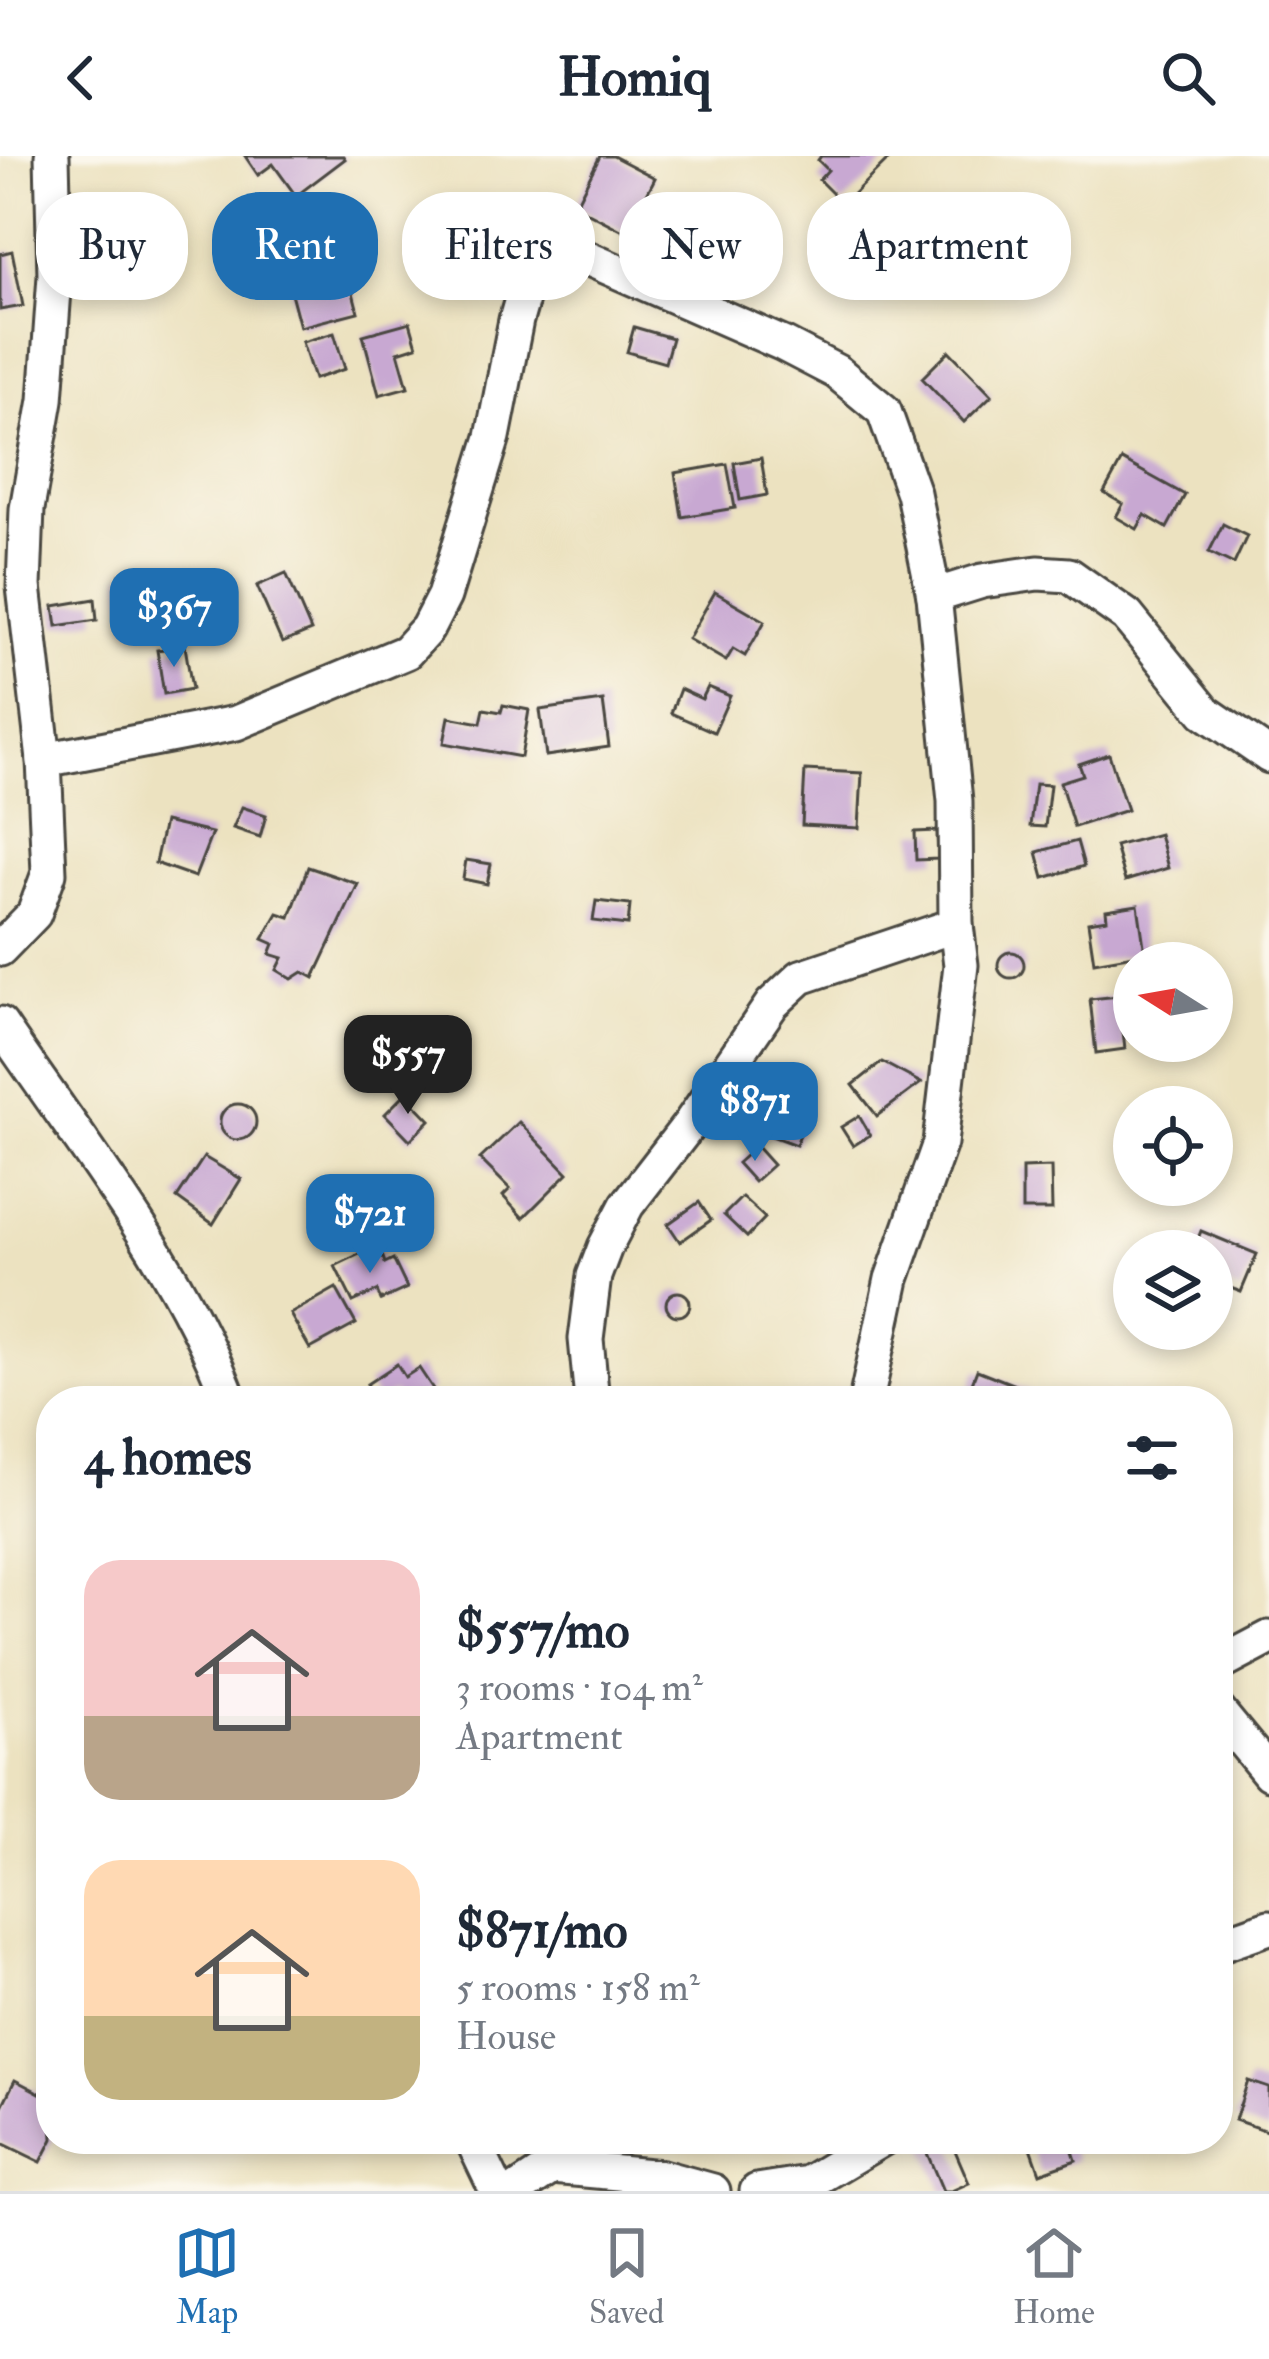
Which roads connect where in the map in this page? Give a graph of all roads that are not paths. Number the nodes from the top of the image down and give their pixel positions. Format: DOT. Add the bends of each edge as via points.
graph roads {
  1 [pos="52,156"];
  2 [pos="934,596"];
  3 [pos="1269,756"];
  4 [pos="44,760"];
  5 [pos="956,925"];
  6 [pos="0,949"];
  7 [pos="0,1024"];
  8 [pos="224,1386"];
  9 [pos="591,1386"];
  10 [pos="869,1386"];
  11 [pos="1269,1638"];
  12 [pos="1233,1657"];
  13 [pos="1233,1729"];
  14 [pos="1269,1773"];
  15 [pos="1269,1927"];
  16 [pos="1233,1940"];
  17 [pos="479,2154"];
  18 [pos="567,2154"];
  19 [pos="857,2154"];
  20 [pos="553,2167"];
  21 [pos="497,2191"];
  22 [pos="516,2191"];
  23 [pos="713,2191"];
  24 [pos="757,2191"];
  1 -- 4 [label="street" via="55,276 24,586"];
  2 -- 3 [label="street" via="982,581 1069,575 1127,616 1205,712"];
  2 -- 4 [label="street" via="914,493 884,411 837,372 782,344 589,259 544,259 532,268 516,320 493,436 444,596 406,652 236,723"];
  2 -- 5 [label="street" via="955,801"];
  4 -- 6 [label="street" via="49,873 34,914"];
  5 -- 9 [label="street" via="801,977 772,1004 604,1247 586,1339"];
  5 -- 10 [label="street" via="961,965 940,1143 892,1279"];
  7 -- 8 [label="street" via="148,1244"];
  11 -- 12 [label="street"];
  13 -- 14 [label="street"];
  15 -- 16 [label="street"];
  17 -- 21 [label="street"];
  18 -- 20 [label="street"];
  19 -- 24 [label="street" via="808,2183"];
  20 -- 22 [label="street"];
  20 -- 23 [label="street" via="662,2177"];
}
